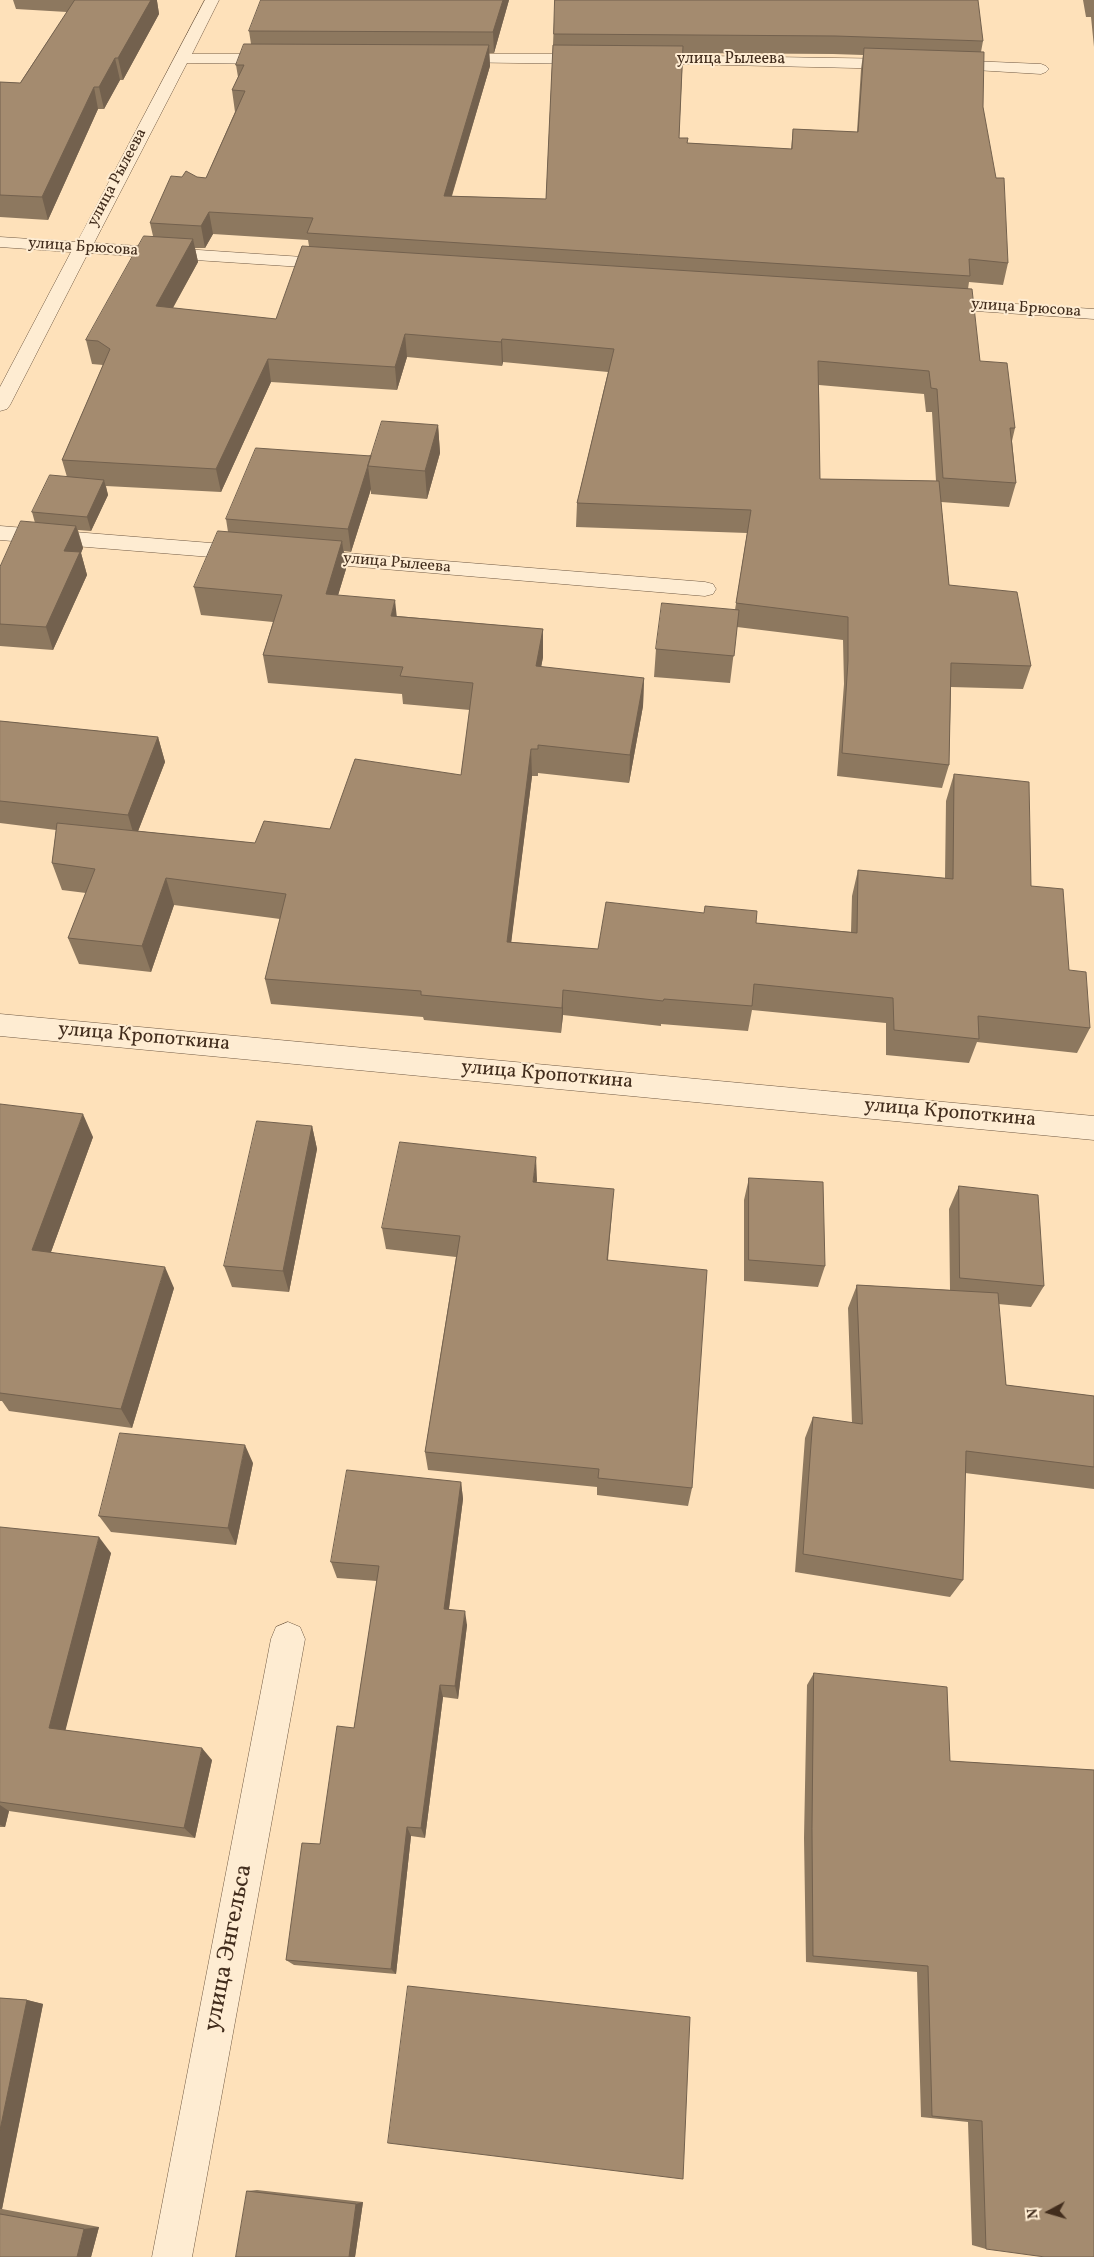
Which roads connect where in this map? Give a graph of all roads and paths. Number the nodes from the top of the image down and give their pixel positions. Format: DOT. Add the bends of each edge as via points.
graph roads {
  1 [pos="212,0"];
  2 [pos="181,58"];
  3 [pos="290,59"];
  4 [pos="439,59"];
  5 [pos="608,60"];
  6 [pos="628,60"];
  7 [pos="912,64"];
  8 [pos="932,65"];
  9 [pos="1041,69"];
  10 [pos="0,242"];
  11 [pos="82,248"];
  12 [pos="350,265"];
  13 [pos="917,302"];
  14 [pos="1094,314"];
  15 [pos="0,405"];
  16 [pos="0,533"];
  17 [pos="705,589"];
  18 [pos="0,1025"];
  19 [pos="1094,1128"];
  20 [pos="288,1639"];
  21 [pos="172,2257"];
  1 -- 2 [label="street, улица Рылеева"];
  2 -- 3 [label="street"];
  2 -- 11 [label="street, улица Рылеева"];
  4 -- 5 [label="street"];
  6 -- 7 [label="street, улица Рылеева"];
  8 -- 9 [label="street"];
  10 -- 11 [label="street, улица Брюсова"];
  11 -- 12 [label="street, улица Брюсова"];
  11 -- 15 [label="street, улица Рылеева"];
  13 -- 14 [label="street, улица Брюсова"];
  16 -- 17 [label="street, улица Рылеева"];
  18 -- 19 [label="street, улица Кропоткина"];
  20 -- 21 [label="street, улица Энгельса"];
}
